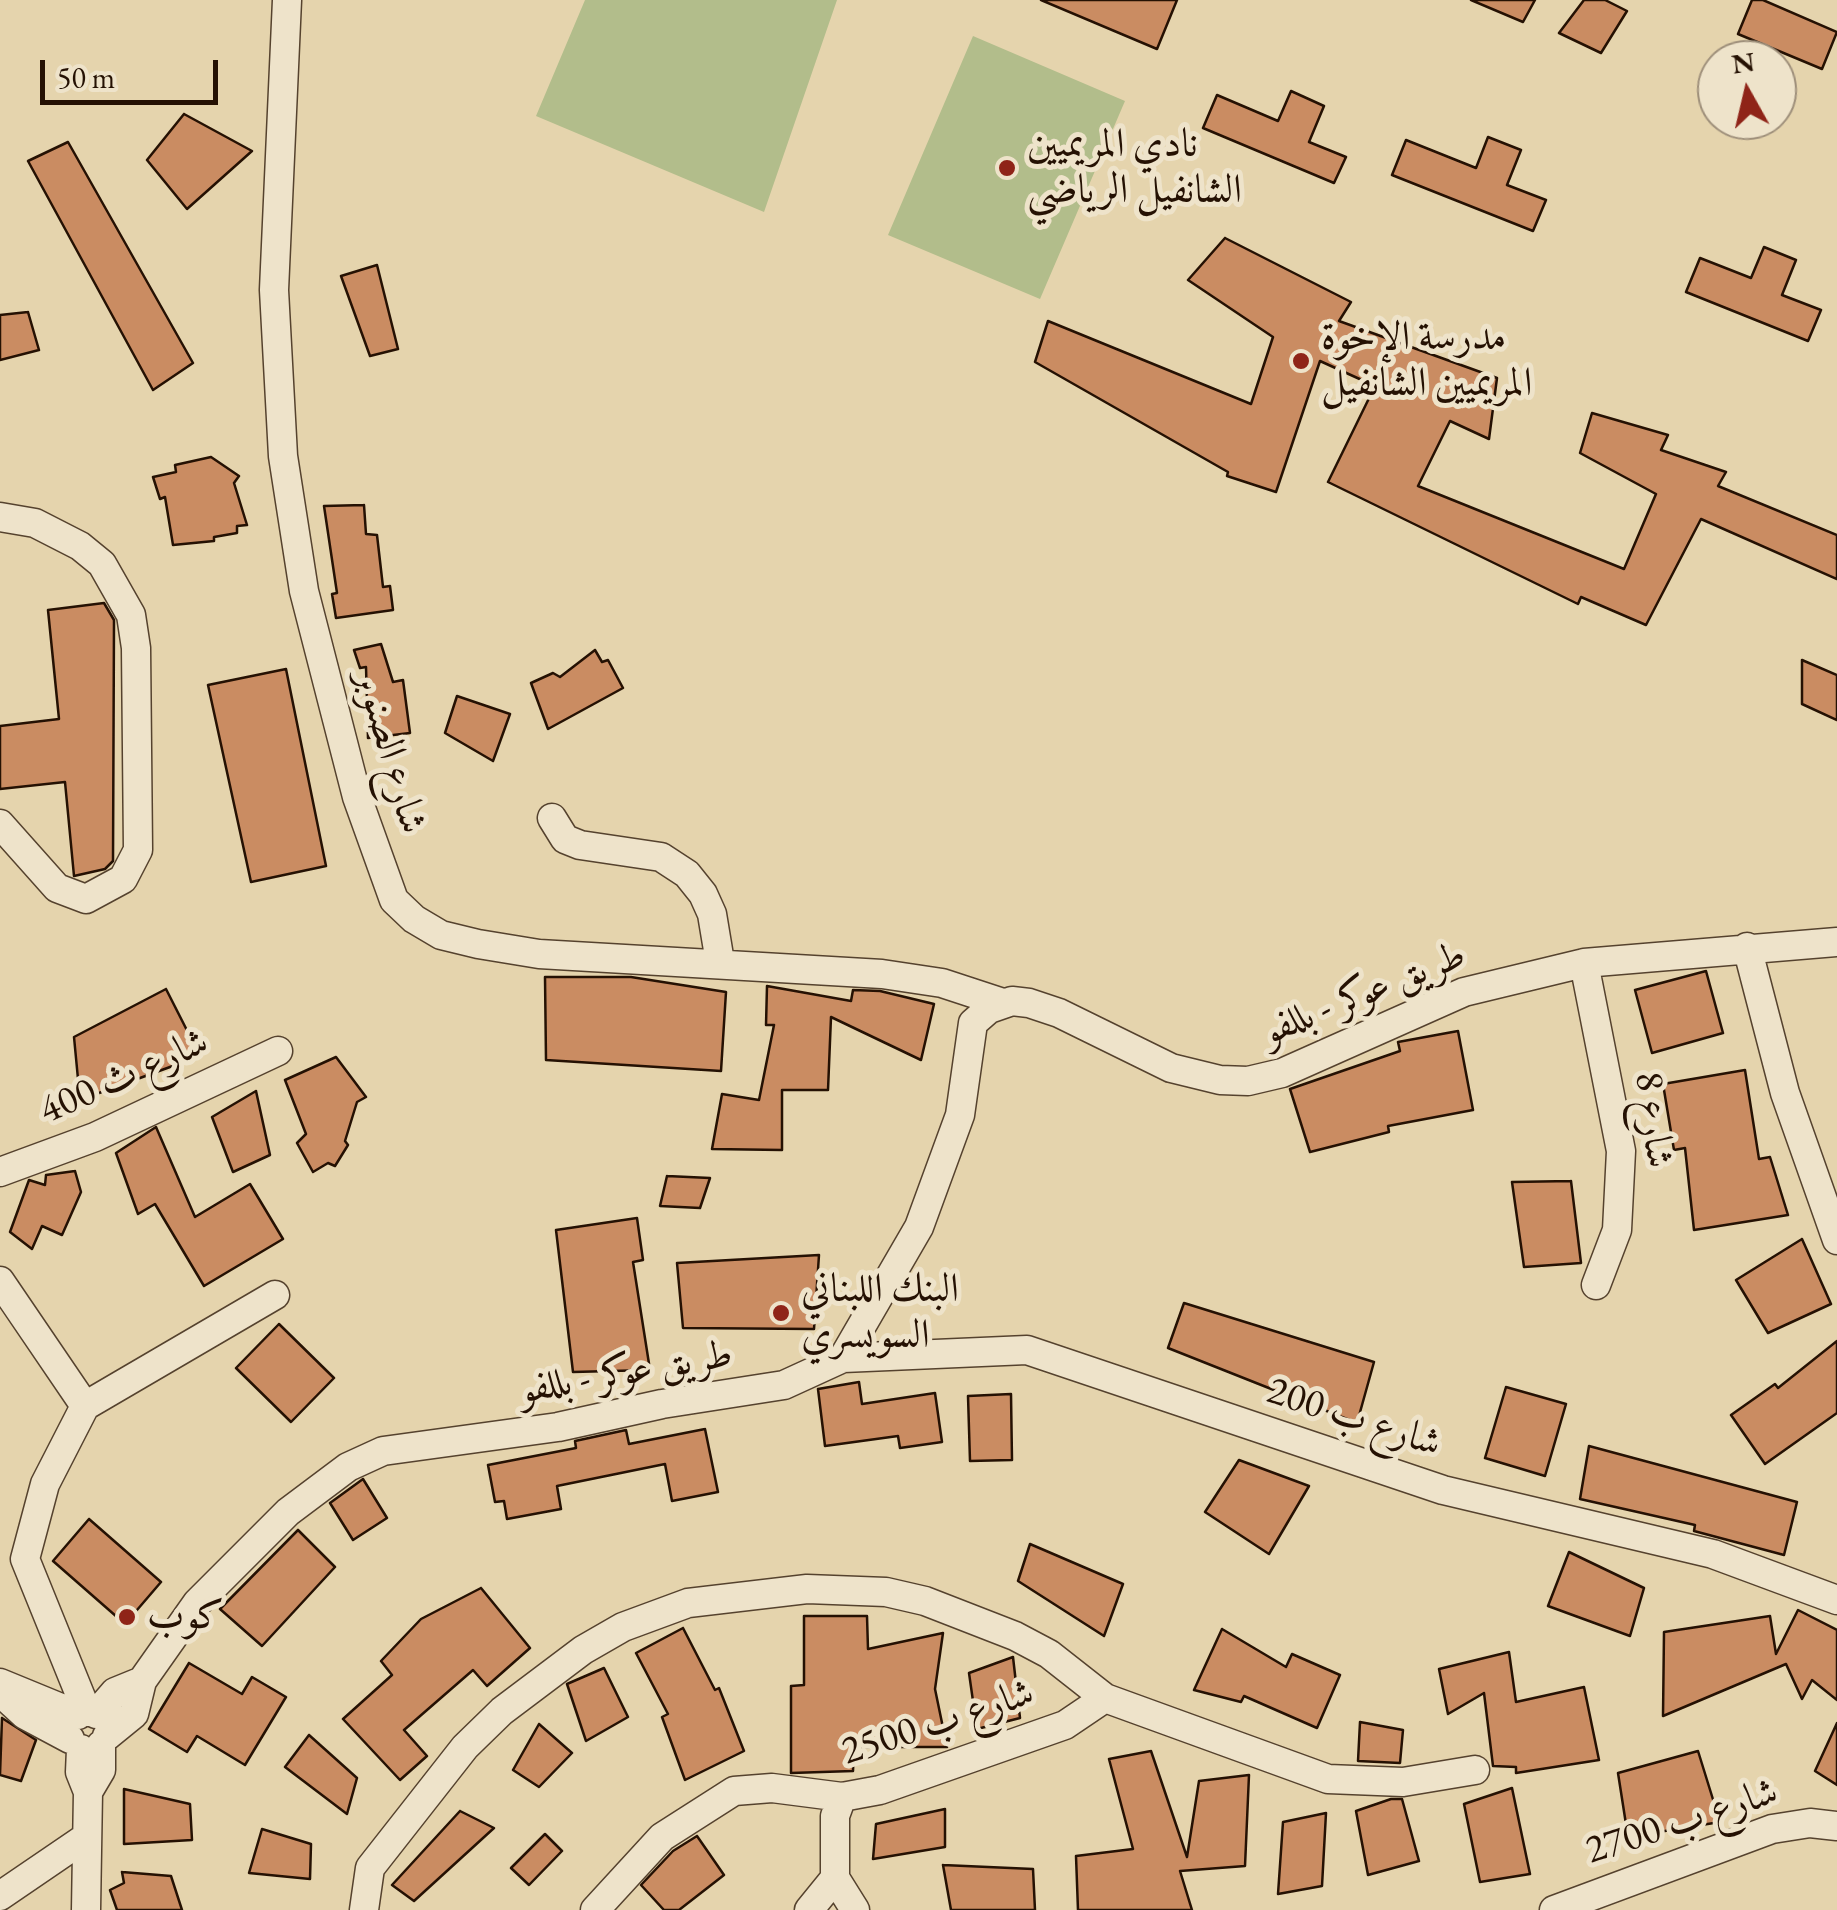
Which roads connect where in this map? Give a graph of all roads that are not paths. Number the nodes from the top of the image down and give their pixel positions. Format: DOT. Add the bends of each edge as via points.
graph roads {
  1 [pos="287,0"];
  2 [pos="0,517"];
  3 [pos="552,818"];
  4 [pos="0,824"];
  5 [pos="1837,942"];
  6 [pos="1747,948"];
  7 [pos="720,962"];
  8 [pos="1584,963"];
  9 [pos="1003,1004"];
  10 [pos="278,1050"];
  11 [pos="0,1172"];
  12 [pos="1837,1240"];
  13 [pos="0,1281"];
  14 [pos="1596,1285"];
  15 [pos="275,1296"];
  16 [pos="843,1358"];
  17 [pos="85,1406"];
  18 [pos="1837,1600"];
  19 [pos="0,1683"];
  20 [pos="0,1692"];
  21 [pos="1105,1698"];
  22 [pos="89,1730"];
  23 [pos="1475,1770"];
  24 [pos="842,1798"];
  25 [pos="1837,1826"];
  26 [pos="85,1838"];
  27 [pos="836,1878"];
  28 [pos="0,1896"];
  29 [pos="1584,1904"];
  30 [pos="86,1910"];
  31 [pos="364,1910"];
  32 [pos="595,1910"];
  33 [pos="808,1910"];
  34 [pos="855,1910"];
  35 [pos="1554,1910"];
  1 -- 7 [label="street, شارع الصنوبر" via="274,290 282,456 304,592 357,798 394,900 441,935 478,944 538,954"];
  2 -- 4 [label="street" via="35,523 80,546 102,564 131,614 138,850 124,879 86,898 57,888"];
  3 -- 7 [label="street" via="565,839 580,846 661,858 686,874 712,914"];
  5 -- 6 [label="street, طريق عوكر - بللفو"];
  6 -- 8 [label="street, طريق عوكر - بللفو"];
  6 -- 12 [label="street" via="1785,1093"];
  7 -- 9 [label="street, شارع الصنوبر" via="882,974"];
  8 -- 9 [label="street, طريق عوكر - بللفو" via="1464,992 1282,1073 1248,1080 1170,1068 1059,1013"];
  8 -- 14 [label="street, شارع 8" via="1621,1151 1617,1230"];
  9 -- 16 [label="street" via="974,1022 948,1158 910,1246"];
  10 -- 11 [label="street, شارع ث 400" via="95,1137"];
  13 -- 17 [label="street"];
  15 -- 17 [label="street"];
  16 -- 18 [label="street, شارع ب 200" via="1027,1350 1443,1490 1713,1554"];
  16 -- 22 [label="street, طريق عوكر - بللفو" via="784,1384 558,1428 383,1451 348,1467 242,1554 142,1681 115,1692"];
  17 -- 22 [label="street" via="45,1484 25,1558"];
  19 -- 22 [label="street"];
  20 -- 22 [label="street" via="25,1716"];
  21 -- 23 [label="street, شارع ب 2500" via="1328,1780 1403,1782"];
  21 -- 24 [label="street, شارع ب 2500" via="1064,1725"];
  21 -- 31 [label="street, شارع ب 2500" via="1015,1636 886,1592 807,1589 688,1603 583,1650 502,1711 370,1868"];
  22 -- 26 [label="street" via="80,1772 88,1792"];
  24 -- 27 [label="street" via="835,1816"];
  24 -- 32 [label="street, شارع ب 2500" via="754,1787 723,1796 662,1837"];
  25 -- 29 [label="street, شارع ب 2700" via="1810,1822 1772,1829"];
  26 -- 28 [label="street"];
  26 -- 30 [label="street"];
  27 -- 33 [label="street"];
  27 -- 34 [label="street"];
  29 -- 35 [label="street, شارع ب 2700"];
}
